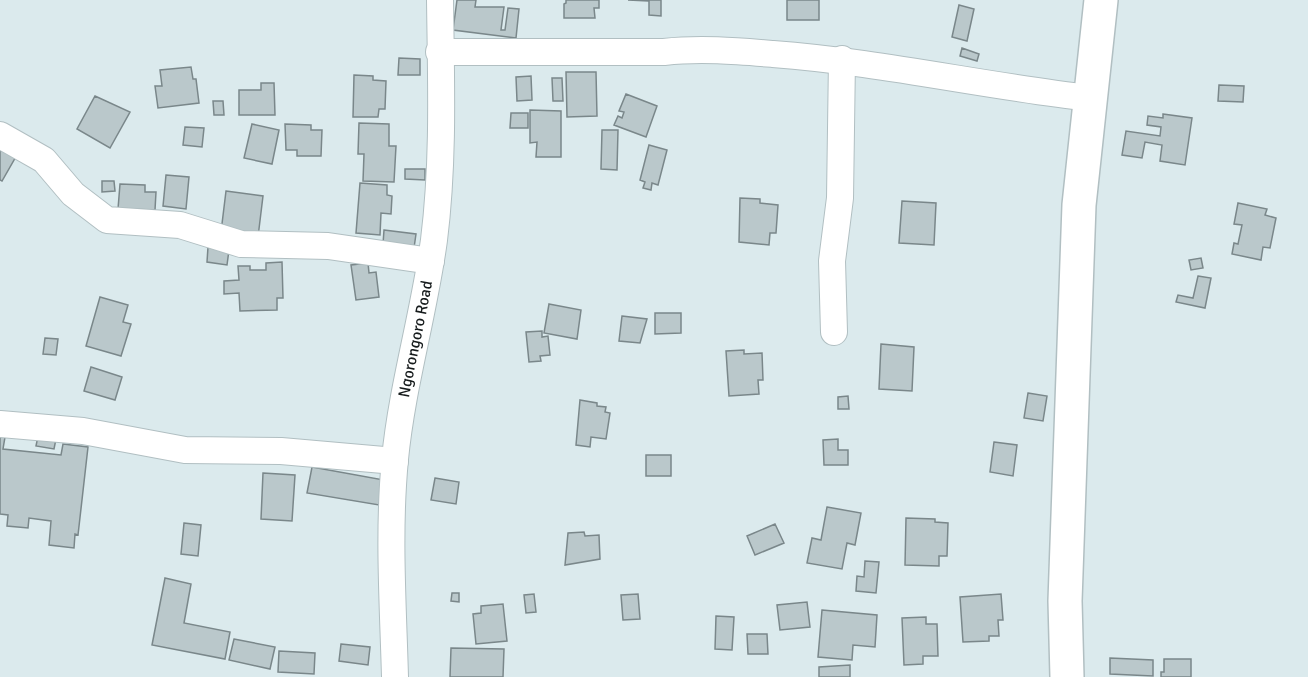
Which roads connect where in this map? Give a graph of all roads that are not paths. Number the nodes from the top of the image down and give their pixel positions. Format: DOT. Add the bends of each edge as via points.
graph roads {
  1 [pos="440,0"];
  2 [pos="1101,0"];
  3 [pos="439,52"];
  4 [pos="842,59"];
  5 [pos="1090,98"];
  6 [pos="0,135"];
  7 [pos="431,261"];
  8 [pos="834,332"];
  9 [pos="0,424"];
  10 [pos="395,461"];
  11 [pos="395,677"];
  12 [pos="1067,677"];
  1 -- 3 [label="street, Ngorongoro Road"];
  2 -- 5 [label="street"];
  3 -- 4 [label="street" via="695,49"];
  3 -- 7 [label="street, Ngorongoro Road" via="442,144"];
  4 -- 5 [label="street" via="1011,89"];
  4 -- 8 [label="street" via="840,198 832,261"];
  5 -- 12 [label="street" via="1079,205 1065,601"];
  6 -- 7 [label="street" via="44,160 73,194 106,220 180,225 241,244 328,246"];
  7 -- 10 [label="street, Ngorongoro Road"];
  9 -- 10 [label="street" via="83,431 185,450 281,451"];
  10 -- 11 [label="street, Ngorongoro Road" via="389,542"];
}
